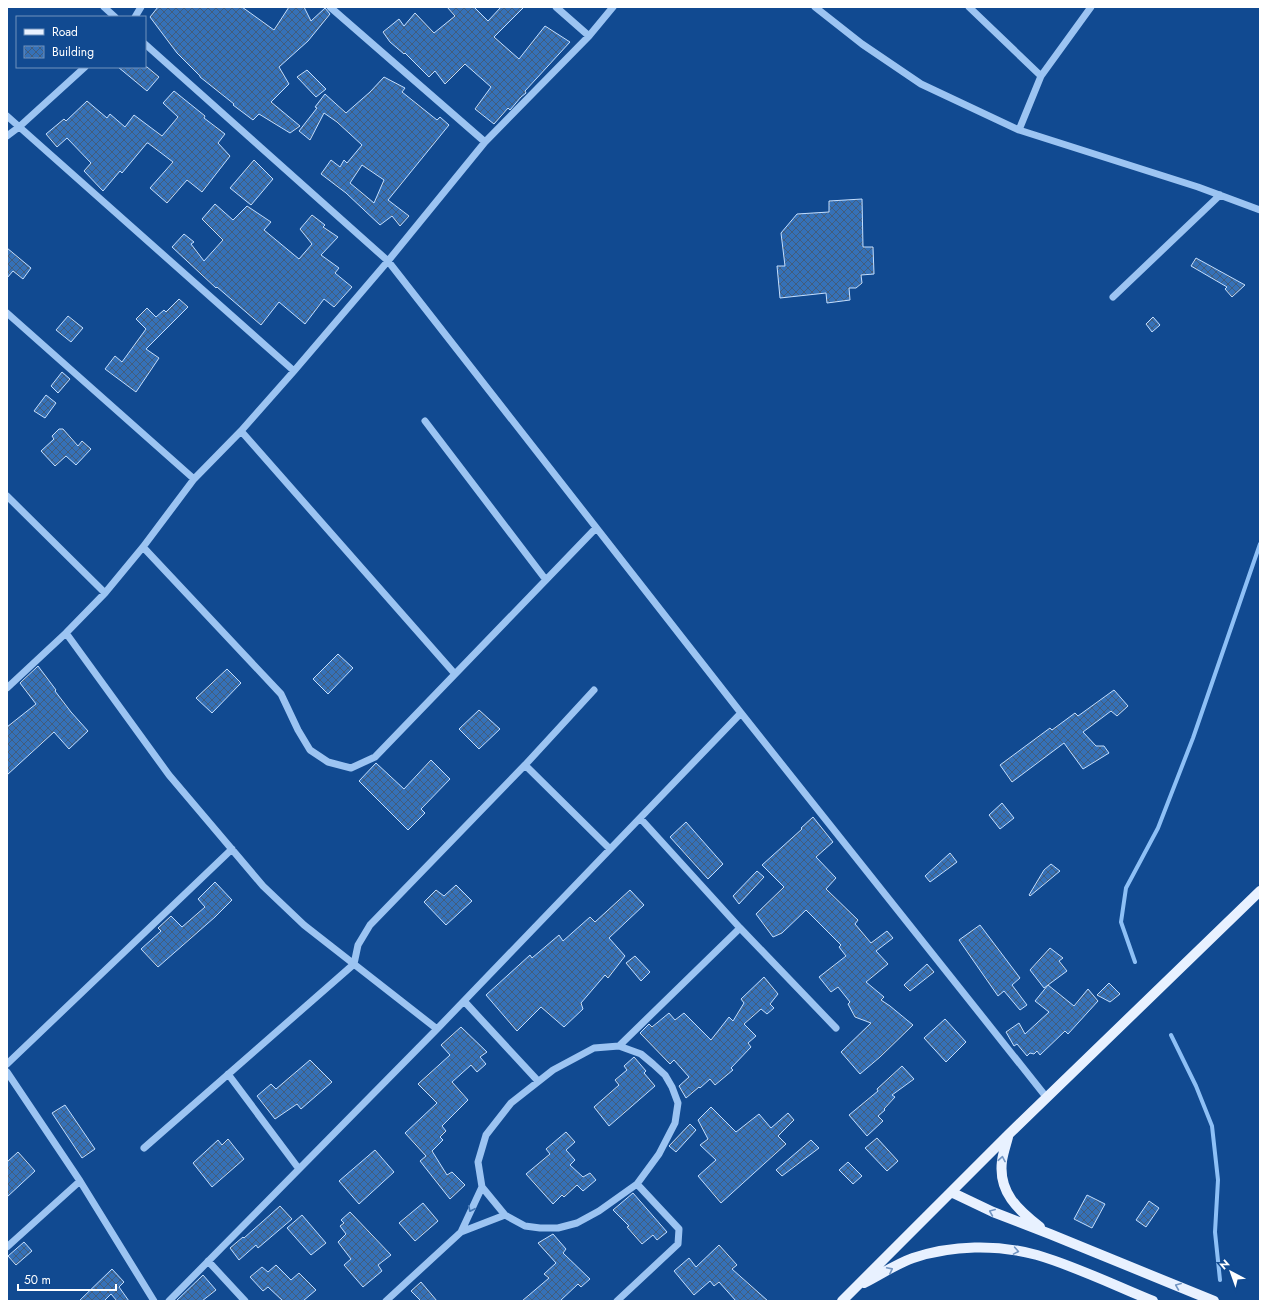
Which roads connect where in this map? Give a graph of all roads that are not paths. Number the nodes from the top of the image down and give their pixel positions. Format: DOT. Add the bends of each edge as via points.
graph roads {
  1 [pos="104,7"];
  2 [pos="141,7"];
  3 [pos="330,7"];
  4 [pos="556,7"];
  5 [pos="613,7"];
  6 [pos="814,7"];
  7 [pos="969,7"];
  8 [pos="1091,7"];
  9 [pos="114,16"];
  10 [pos="136,16"];
  11 [pos="589,36"];
  12 [pos="146,45"];
  13 [pos="84,68"];
  14 [pos="1041,76"];
  15 [pos="7,116"];
  16 [pos="19,127"];
  17 [pos="1019,130"];
  18 [pos="7,136"];
  19 [pos="485,142"];
  20 [pos="1220,196"];
  21 [pos="1260,210"];
  22 [pos="388,261"];
  23 [pos="1113,297"];
  24 [pos="7,313"];
  25 [pos="294,371"];
  26 [pos="425,421"];
  27 [pos="240,431"];
  28 [pos="194,478"];
  29 [pos="7,496"];
  30 [pos="596,528"];
  31 [pos="144,547"];
  32 [pos="546,580"];
  33 [pos="105,593"];
  34 [pos="66,633"];
  35 [pos="455,674"];
  36 [pos="7,688"];
  37 [pos="594,690"];
  38 [pos="741,713"];
  39 [pos="525,765"];
  40 [pos="640,818"];
  41 [pos="610,848"];
  42 [pos="232,849"];
  43 [pos="1260,890"];
  44 [pos="740,928"];
  45 [pos="354,964"];
  46 [pos="464,1001"];
  47 [pos="836,1028"];
  48 [pos="437,1029"];
  49 [pos="619,1046"];
  50 [pos="7,1064"];
  51 [pos="7,1072"];
  52 [pos="228,1074"];
  53 [pos="538,1081"];
  54 [pos="1047,1098"];
  55 [pos="1008,1135"];
  56 [pos="144,1148"];
  57 [pos="299,1169"];
  58 [pos="80,1181"];
  59 [pos="637,1184"];
  60 [pos="482,1187"];
  61 [pos="950,1192"];
  62 [pos="505,1215"];
  63 [pos="460,1232"];
  64 [pos="1050,1234"];
  65 [pos="7,1247"];
  66 [pos="208,1261"];
  67 [pos="855,1288"];
  68 [pos="154,1301"];
  69 [pos="169,1301"];
  70 [pos="245,1301"];
  71 [pos="386,1301"];
  72 [pos="617,1301"];
  73 [pos="842,1301"];
  74 [pos="1153,1301"];
  75 [pos="1214,1301"];
  1 -- 9 [label="street"];
  2 -- 10 [label="street"];
  3 -- 19 [label="street"];
  4 -- 11 [label="street"];
  5 -- 11 [label="street"];
  6 -- 17 [label="street" via="921,84"];
  7 -- 14 [label="street"];
  8 -- 14 [label="street"];
  11 -- 19 [label="street"];
  12 -- 22 [label="street"];
  13 -- 16 [label="street"];
  14 -- 17 [label="street"];
  15 -- 16 [label="street"];
  16 -- 18 [label="street"];
  16 -- 25 [label="street"];
  17 -- 20 [label="street"];
  19 -- 22 [label="street"];
  20 -- 21 [label="street"];
  20 -- 23 [label="street"];
  22 -- 25 [label="street"];
  22 -- 30 [label="street"];
  24 -- 28 [label="street"];
  25 -- 27 [label="street"];
  26 -- 32 [label="street"];
  27 -- 28 [label="street"];
  27 -- 35 [label="street"];
  28 -- 31 [label="street"];
  29 -- 33 [label="street"];
  30 -- 32 [label="street"];
  30 -- 38 [label="street"];
  31 -- 33 [label="street"];
  31 -- 35 [label="street" via="281,694 310,750 328,762 351,768 375,757"];
  32 -- 35 [label="street"];
  33 -- 34 [label="street"];
  34 -- 36 [label="street"];
  34 -- 42 [label="street" via="169,775"];
  37 -- 39 [label="street"];
  38 -- 40 [label="street"];
  38 -- 54 [label="street"];
  39 -- 41 [label="street"];
  39 -- 45 [label="street" via="370,925 358,945"];
  40 -- 41 [label="street"];
  40 -- 44 [label="street"];
  41 -- 46 [label="street"];
  42 -- 45 [label="street" via="263,886 304,925"];
  42 -- 50 [label="street"];
  43 -- 54 [label="main road"];
  44 -- 47 [label="street"];
  44 -- 49 [label="street"];
  45 -- 48 [label="street"];
  45 -- 52 [label="street"];
  46 -- 48 [label="street"];
  46 -- 53 [label="street"];
  48 -- 57 [label="street"];
  49 -- 53 [label="street" via="594,1048 552,1070"];
  49 -- 59 [label="street" via="641,1054 654,1064 672,1087 678,1104 675,1123 659,1154"];
  51 -- 58 [label="street"];
  52 -- 56 [label="street"];
  52 -- 57 [label="street"];
  53 -- 60 [label="street" via="512,1103 486,1134 478,1162"];
  54 -- 55 [label="main road"];
  55 -- 61 [label="main road"];
  64 -- 55 [label="main road, one-way" via="1027,1217 1008,1196 1001,1171"];
  57 -- 66 [label="street"];
  58 -- 65 [label="street"];
  58 -- 68 [label="street"];
  59 -- 62 [label="street" via="599,1211 577,1223 558,1228 525,1226"];
  59 -- 72 [label="street" via="679,1229 678,1244"];
  60 -- 62 [label="street"];
  60 -- 63 [label="street, one-way"];
  64 -- 61 [label="main road, one-way"];
  61 -- 67 [label="main road"];
  62 -- 63 [label="street"];
  63 -- 71 [label="street"];
  75 -- 64 [label="main road, one-way"];
  66 -- 69 [label="street"];
  66 -- 70 [label="street"];
  67 -- 73 [label="main road"];
  67 -- 74 [label="main road, one-way" via="912,1259 935,1252 959,1248 987,1249 1036,1255"];
}
